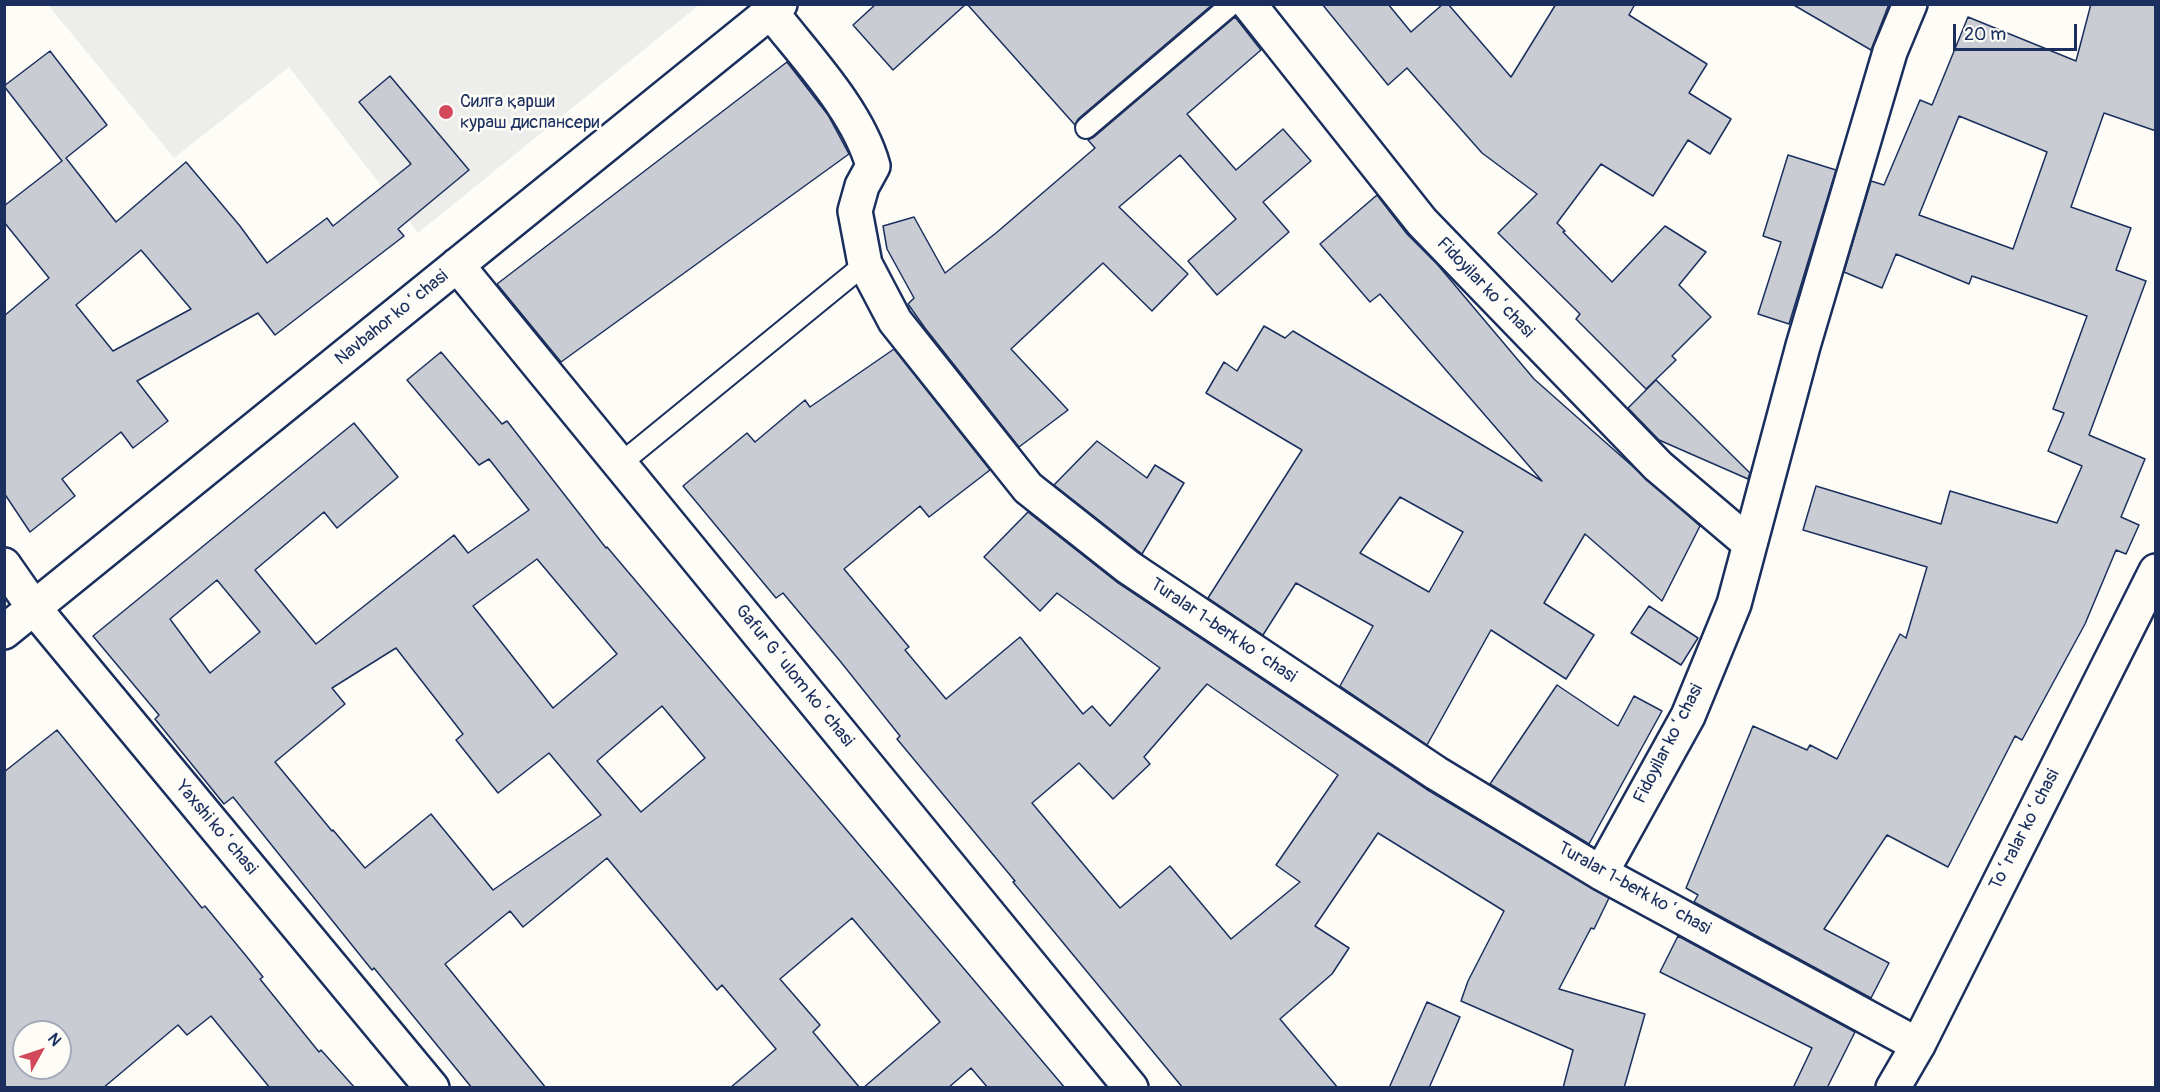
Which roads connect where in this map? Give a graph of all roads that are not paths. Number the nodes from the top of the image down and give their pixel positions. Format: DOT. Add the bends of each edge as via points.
graph roads {
  1 [pos="1232,4"];
  2 [pos="1249,4"];
  3 [pos="1910,4"];
  4 [pos="775,8"];
  5 [pos="1086,128"];
  6 [pos="865,264"];
  7 [pos="458,265"];
  8 [pos="620,464"];
  9 [pos="1750,544"];
  10 [pos="4,565"];
  11 [pos="2156,571"];
  12 [pos="34,608"];
  13 [pos="4,633"];
  14 [pos="1601,873"];
  15 [pos="1918,1045"];
  16 [pos="432,1088"];
  17 [pos="1131,1088"];
  18 [pos="1893,1088"];
  1 -- 5 [label="lane"];
  2 -- 9 [label="street, Fidoyilar koʻchasi" via="1422,222 1658,466"];
  3 -- 9 [label="street, Fidoyilar koʻchasi" via="1890,52 1803,346"];
  4 -- 6 [label="street, Turalar 1-berk koʻchasi" via="868,145 873,166 855,211"];
  4 -- 7 [label="street, Navbahor koʻchasi"];
  6 -- 8 [label="lane"];
  6 -- 14 [label="street, Turalar 1-berk koʻchasi" via="895,321 1028,488 1128,567 1436,773"];
  7 -- 8 [label="street, Gafur Gʻulom koʻchasi"];
  7 -- 12 [label="street, Navbahor koʻchasi"];
  8 -- 17 [label="street, Gafur Gʻulom koʻchasi"];
  9 -- 14 [label="street, Fidoyilar koʻchasi" via="1734,604 1688,716"];
  10 -- 12 [label="street, Yaxshi koʻchasi"];
  11 -- 15 [label="street, Toʻralar koʻchasi"];
  12 -- 13 [label="street, Navbahor koʻchasi"];
  12 -- 16 [label="street, Yaxshi koʻchasi"];
  14 -- 15 [label="street, Turalar 1-berk koʻchasi"];
  15 -- 18 [label="street, Toʻralar koʻchasi"];
}
